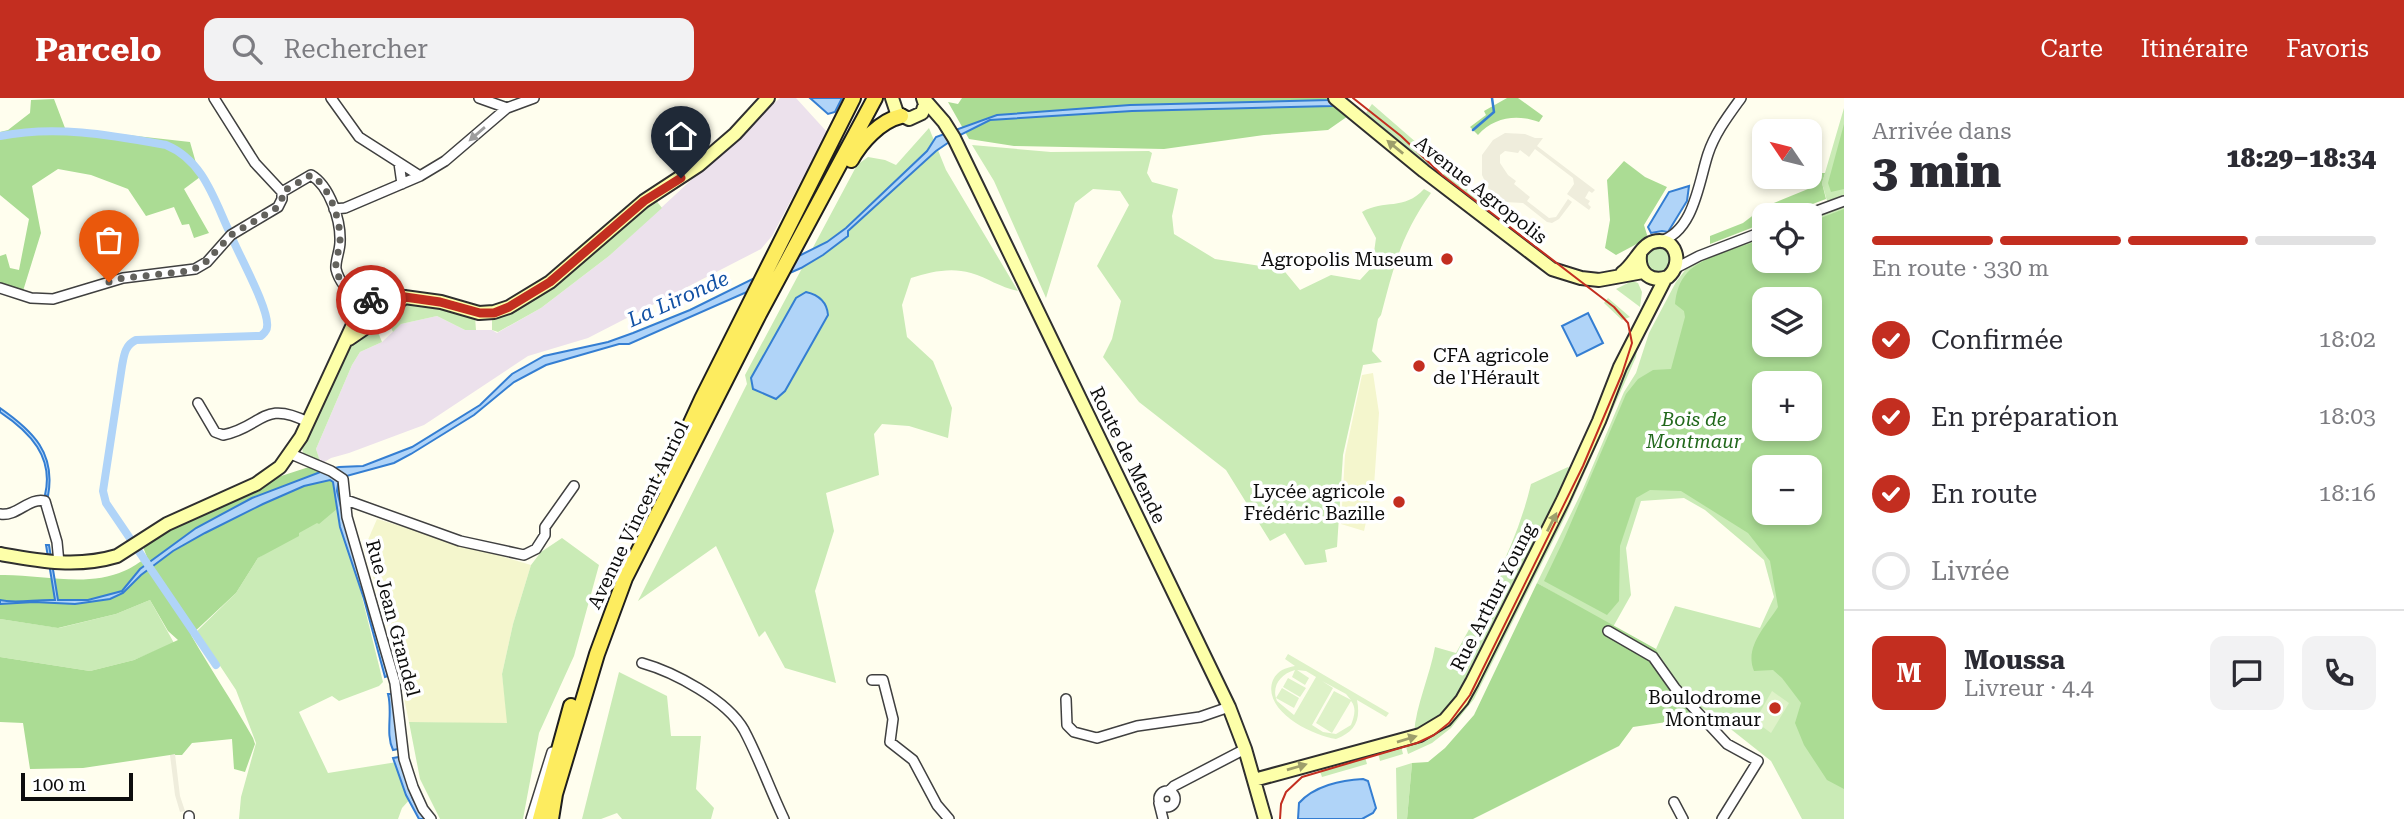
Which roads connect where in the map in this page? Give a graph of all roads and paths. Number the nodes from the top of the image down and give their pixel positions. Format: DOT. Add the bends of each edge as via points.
graph roads {
  1 [pos="214,98"];
  2 [pos="331,98"];
  3 [pos="479,98"];
  4 [pos="534,98"];
  5 [pos="768,98"];
  6 [pos="853,98"];
  7 [pos="863,98"];
  8 [pos="874,98"];
  9 [pos="1335,98"];
  10 [pos="1741,98"];
  11 [pos="924,99"];
  12 [pos="896,104"];
  13 [pos="507,108"];
  14 [pos="922,113"];
  15 [pos="938,115"];
  16 [pos="399,163"];
  17 [pos="420,176"];
  18 [pos="402,184"];
  19 [pos="282,192"];
  20 [pos="1844,201"];
  21 [pos="334,209"];
  22 [pos="1822,209"];
  23 [pos="1676,233"];
  24 [pos="1752,236"];
  25 [pos="1660,241"];
  26 [pos="1640,255"];
  27 [pos="1676,258"];
  28 [pos="781,266"];
  29 [pos="1647,275"];
  30 [pos="1618,277"];
  31 [pos="1665,279"];
  32 [pos="0,288"];
  33 [pos="405,297"];
  34 [pos="375,300"];
  35 [pos="1653,304"];
  36 [pos="360,310"];
  37 [pos="384,315"];
  38 [pos="368,326"];
  39 [pos="346,342"];
  40 [pos="198,403"];
  41 [pos="308,422"];
  42 [pos="291,454"];
  43 [pos="574,486"];
  44 [pos="346,500"];
  45 [pos="0,514"];
  46 [pos="0,554"];
  47 [pos="59,563"];
  48 [pos="1608,631"];
  49 [pos="642,663"];
  50 [pos="872,680"];
  51 [pos="1066,699"];
  52 [pos="572,701"];
  53 [pos="1229,708"];
  54 [pos="1245,750"];
  55 [pos="1254,780"];
  56 [pos="1674,802"];
  57 [pos="431,819"];
  58 [pos="531,819"];
  59 [pos="540,819"];
  60 [pos="551,819"];
  61 [pos="784,819"];
  62 [pos="949,819"];
  63 [pos="1163,819"];
  64 [pos="1265,819"];
  65 [pos="1683,819"];
  66 [pos="1722,819"];
  1 -- 19 [label="street" via="255,163"];
  2 -- 16 [label="street" via="359,137"];
  3 -- 13 [label="street"];
  4 -- 13 [label="street"];
  5 -- 33 [label="street" via="699,165 644,201 550,282 509,307 480,313"];
  6 -- 28 [label="main road" via="804,192"];
  7 -- 28 [label="main road"];
  8 -- 28 [label="main road"];
  30 -- 9 [label="street, Avenue Agropolis, one-way" via="1581,278 1552,269"];
  10 -- 23 [label="street" via="1720,125 1694,204"];
  11 -- 14 [label="street"];
  11 -- 15 [label="street, Route de Mende"];
  12 -- 14 [label="street" via="909,119"];
  12 -- 28 [label="main road" via="886,122 859,146 830,202"];
  13 -- 17 [label="street, one-way" via="445,161"];
  14 -- 15 [label="street"];
  15 -- 53 [label="street, Route de Mende"];
  16 -- 17 [label="street"];
  16 -- 18 [label="street"];
  17 -- 18 [label="street"];
  18 -- 21 [label="street"];
  19 -- 21 [label="street" via="311,175 320,182"];
  19 -- 32 [label="street" via="278,207 231,235 195,269 123,278 53,299 30,298"];
  20 -- 22 [label="street"];
  21 -- 36 [label="street" via="340,232 337,270"];
  23 -- 25 [label="street"];
  23 -- 27 [label="street"];
  24 -- 27 [label="street" via="1693,258"];
  25 -- 26 [label="street" via="1648,244"];
  25 -- 27 [label="street"];
  26 -- 29 [label="street"];
  26 -- 30 [label="street"];
  27 -- 31 [label="street"];
  28 -- 52 [label="main road, Avenue Vincent Auriol" via="609,594"];
  28 -- 60 [label="main road, Avenue Vincent Auriol" via="617,596"];
  29 -- 30 [label="street, Avenue Agropolis"];
  29 -- 31 [label="street"];
  29 -- 35 [label="street"];
  31 -- 35 [label="street, Rue Arthur Young"];
  33 -- 34 [label="street"];
  33 -- 37 [label="street"];
  34 -- 36 [label="street" via="368,300"];
  34 -- 37 [label="street" via="382,304"];
  55 -- 35 [label="street, Rue Arthur Young, one-way" via="1409,739 1435,727 1454,710 1563,500 1620,367"];
  36 -- 38 [label="street" via="362,322"];
  36 -- 39 [label="street"];
  37 -- 38 [label="street" via="380,323"];
  38 -- 39 [label="street"];
  39 -- 41 [label="street"];
  40 -- 41 [label="street" via="215,432 223,435 276,412"];
  41 -- 42 [label="street"];
  42 -- 44 [label="street, Rue Jean Grandel" via="343,479"];
  42 -- 47 [label="street" via="265,479 188,513 117,555"];
  43 -- 44 [label="street" via="545,527 536,549 524,555 460,541"];
  44 -- 57 [label="street, Rue Jean Grandel" via="395,683 404,759"];
  45 -- 47 [label="street" via="10,515 37,499 45,501"];
  46 -- 47 [label="street"];
  48 -- 66 [label="street" via="1653,656 1675,688 1727,744 1758,761"];
  49 -- 61 [label="street" via="681,678 732,715 744,730"];
  50 -- 62 [label="street" via="883,680 893,719 890,742 913,760"];
  51 -- 53 [label="street" via="1067,725 1074,732 1097,737"];
  52 -- 58 [label="street, Avenue Vincent Auriol"];
  52 -- 59 [label="main road, Avenue Vincent Auriol"];
  53 -- 54 [label="street, Route de Mende"];
  54 -- 55 [label="street, Route de Mende"];
  54 -- 63 [label="street" via="1161,793"];
  55 -- 64 [label="street, Route de Mende"];
  56 -- 65 [label="street"];
}
